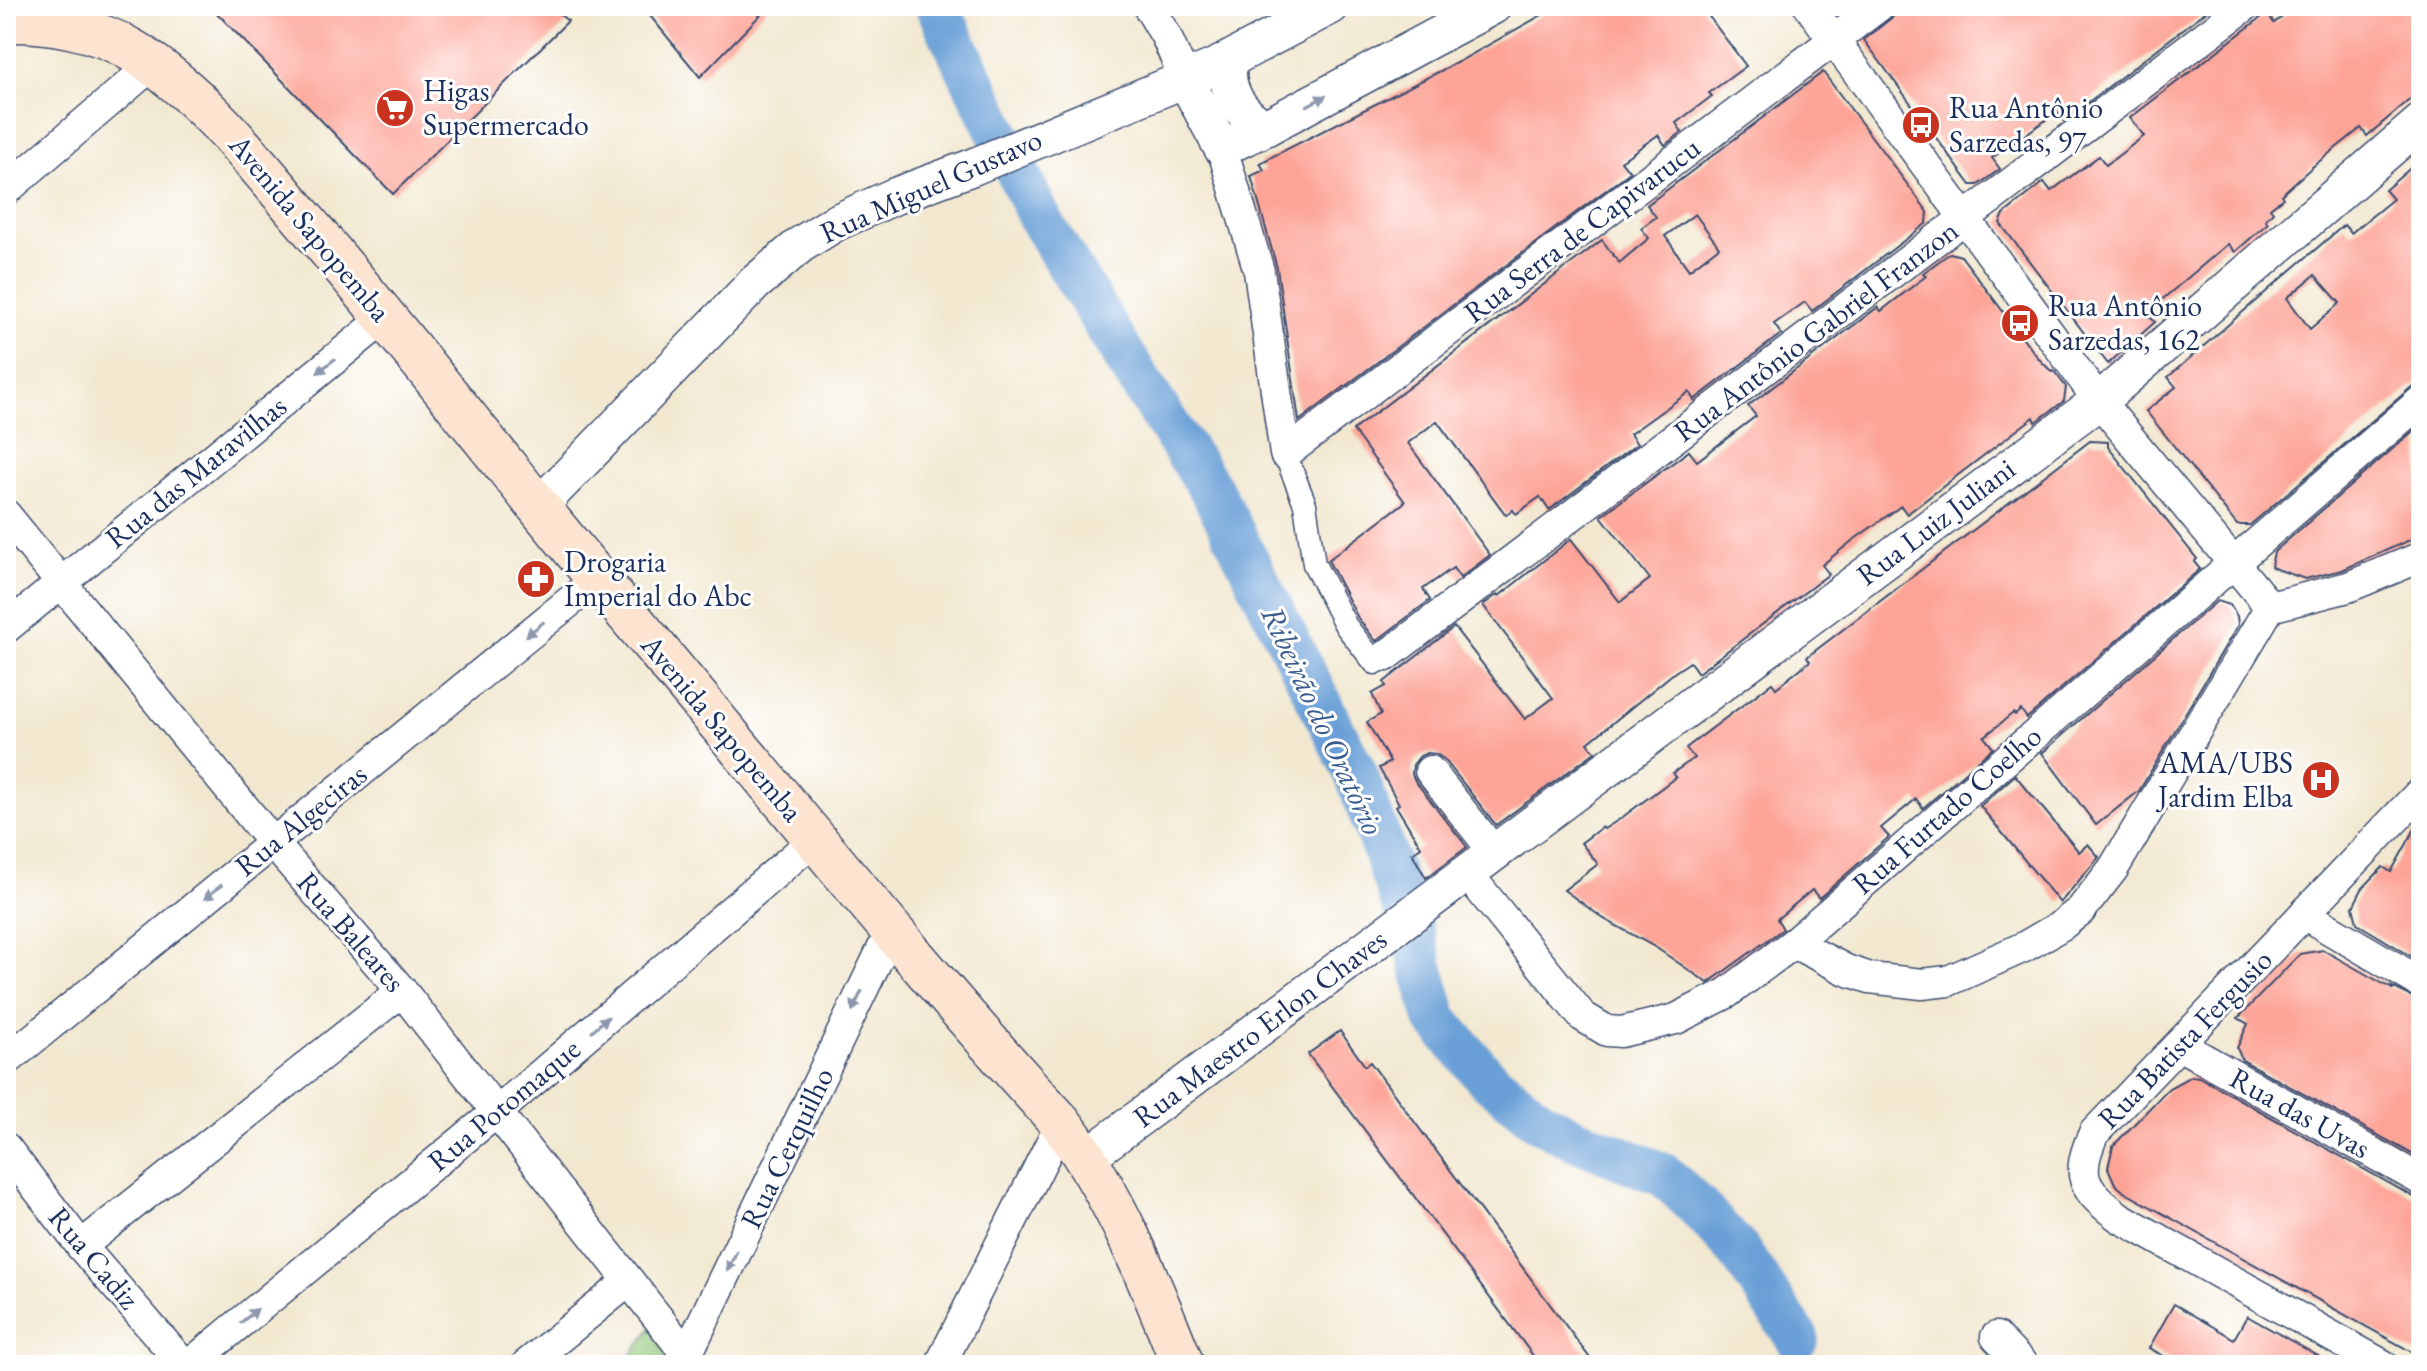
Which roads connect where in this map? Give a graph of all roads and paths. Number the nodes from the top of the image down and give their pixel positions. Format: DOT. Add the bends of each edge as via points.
graph roads {
  1 [pos="1148,6"];
  2 [pos="1331,6"];
  3 [pos="1493,6"];
  4 [pos="1809,6"];
  5 [pos="1879,6"];
  6 [pos="2245,6"];
  7 [pos="6,21"];
  8 [pos="1835,40"];
  9 [pos="1230,59"];
  10 [pos="152,65"];
  11 [pos="1185,79"];
  12 [pos="2421,122"];
  13 [pos="1265,128"];
  14 [pos="1222,148"];
  15 [pos="6,190"];
  16 [pos="1965,219"];
  17 [pos="386,317"];
  18 [pos="2099,401"];
  19 [pos="2421,401"];
  20 [pos="1285,454"];
  21 [pos="538,507"];
  22 [pos="6,515"];
  23 [pos="2421,557"];
  24 [pos="2234,563"];
  25 [pos="596,580"];
  26 [pos="61,583"];
  27 [pos="2270,607"];
  28 [pos="6,628"];
  29 [pos="1380,660"];
  30 [pos="1430,771"];
  31 [pos="2421,793"];
  32 [pos="815,839"];
  33 [pos="273,843"];
  34 [pos="1480,863"];
  35 [pos="1433,899"];
  36 [pos="2304,914"];
  37 [pos="891,931"];
  38 [pos="1794,943"];
  39 [pos="2421,983"];
  40 [pos="402,991"];
  41 [pos="2179,1045"];
  42 [pos="6,1061"];
  43 [pos="498,1111"];
  44 [pos="1061,1123"];
  45 [pos="6,1148"];
  46 [pos="1087,1157"];
  47 [pos="2421,1180"];
  48 [pos="81,1246"];
  49 [pos="629,1281"];
  50 [pos="1996,1337"];
  51 [pos="685,1360"];
  52 [pos="186,1365"];
  53 [pos="526,1365"];
  54 [pos="940,1365"];
  55 [pos="1183,1365"];
  56 [pos="2023,1365"];
  57 [pos="2383,1365"];
  1 -- 11 [label="street"];
  2 -- 9 [label="street, Rua Miguel Gustavo"];
  13 -- 3 [label="street, one-way"];
  4 -- 8 [label="street"];
  5 -- 8 [label="street, Rua Serra de Capivarucu"];
  6 -- 16 [label="street, Rua Antônio Gabriel Franzon"];
  7 -- 10 [label="main road, Avenida Sapopemba" via="96,34"];
  8 -- 16 [label="street"];
  8 -- 20 [label="street, Rua Serra de Capivarucu"];
  9 -- 11 [label="street, Rua Miguel Gustavo"];
  9 -- 13 [label="street" via="1230,91 1251,120"];
  10 -- 15 [label="street"];
  10 -- 17 [label="main road, Avenida Sapopemba" via="231,134"];
  11 -- 14 [label="street"];
  11 -- 21 [label="street, Rua Miguel Gustavo" via="895,196 800,245 755,283"];
  12 -- 18 [label="street, Rua Luiz Juliani"];
  13 -- 14 [label="street"];
  14 -- 20 [label="street" via="1259,271"];
  16 -- 18 [label="street"];
  16 -- 29 [label="street, Rua Antônio Gabriel Franzon"];
  17 -- 21 [label="main road, Avenida Sapopemba"];
  17 -- 26 [label="street, Rua das Maravilhas, one-way"];
  18 -- 24 [label="street"];
  18 -- 34 [label="street, Rua Luiz Juliani"];
  19 -- 24 [label="street, Rua Furtado Coelho"];
  20 -- 29 [label="street" via="1305,504 1314,564 1346,626"];
  21 -- 25 [label="main road, Avenida Sapopemba"];
  22 -- 26 [label="street, Rua Baleares"];
  23 -- 27 [label="street" via="2348,587"];
  24 -- 27 [label="street"];
  24 -- 38 [label="street, Rua Furtado Coelho"];
  25 -- 32 [label="main road, Avenida Sapopemba"];
  25 -- 33 [label="street, Rua Algeciras, one-way"];
  26 -- 28 [label="street, Rua das Maravilhas"];
  26 -- 33 [label="street, Rua Baleares"];
  27 -- 38 [label="street" via="2113,869 2093,898 2062,925 1948,981 1922,984 1870,978"];
  30 -- 34 [label="street, Rua Furtado Coelho"];
  31 -- 36 [label="street, Rua Batista Fergusio"];
  32 -- 37 [label="main road, Avenida Sapopemba"];
  43 -- 32 [label="street, Rua Potomaque, one-way"];
  33 -- 40 [label="street, Rua Baleares"];
  33 -- 42 [label="street, Rua Algeciras, one-way"];
  34 -- 35 [label="street, Rua Luiz Juliani"];
  34 -- 38 [label="street, Rua Furtado Coelho" via="1574,1007 1589,1023 1607,1031 1676,1019 1727,993"];
  35 -- 46 [label="street, Rua Maestro Erlon Chaves"];
  36 -- 39 [label="street"];
  36 -- 41 [label="street, Rua Batista Fergusio"];
  37 -- 44 [label="main road, Avenida Sapopemba"];
  37 -- 51 [label="street, Rua Cerquilho, one-way"];
  40 -- 43 [label="street, Rua Baleares"];
  40 -- 48 [label="street"];
  41 -- 47 [label="street, Rua das Uvas"];
  41 -- 57 [label="street, Rua Batista Fergusio" via="2094,1133 2082,1165 2087,1187 2119,1217"];
  43 -- 49 [label="street, Rua Baleares"];
  52 -- 43 [label="street, Rua Potomaque, one-way"];
  44 -- 46 [label="main road, Avenida Sapopemba"];
  44 -- 54 [label="street"];
  45 -- 48 [label="street, Rua Cadiz"];
  46 -- 55 [label="main road, Avenida Sapopemba"];
  48 -- 52 [label="street, Rua Cadiz"];
  49 -- 51 [label="street, Rua Baleares"];
  49 -- 53 [label="street"];
  50 -- 56 [label="street"];
}
